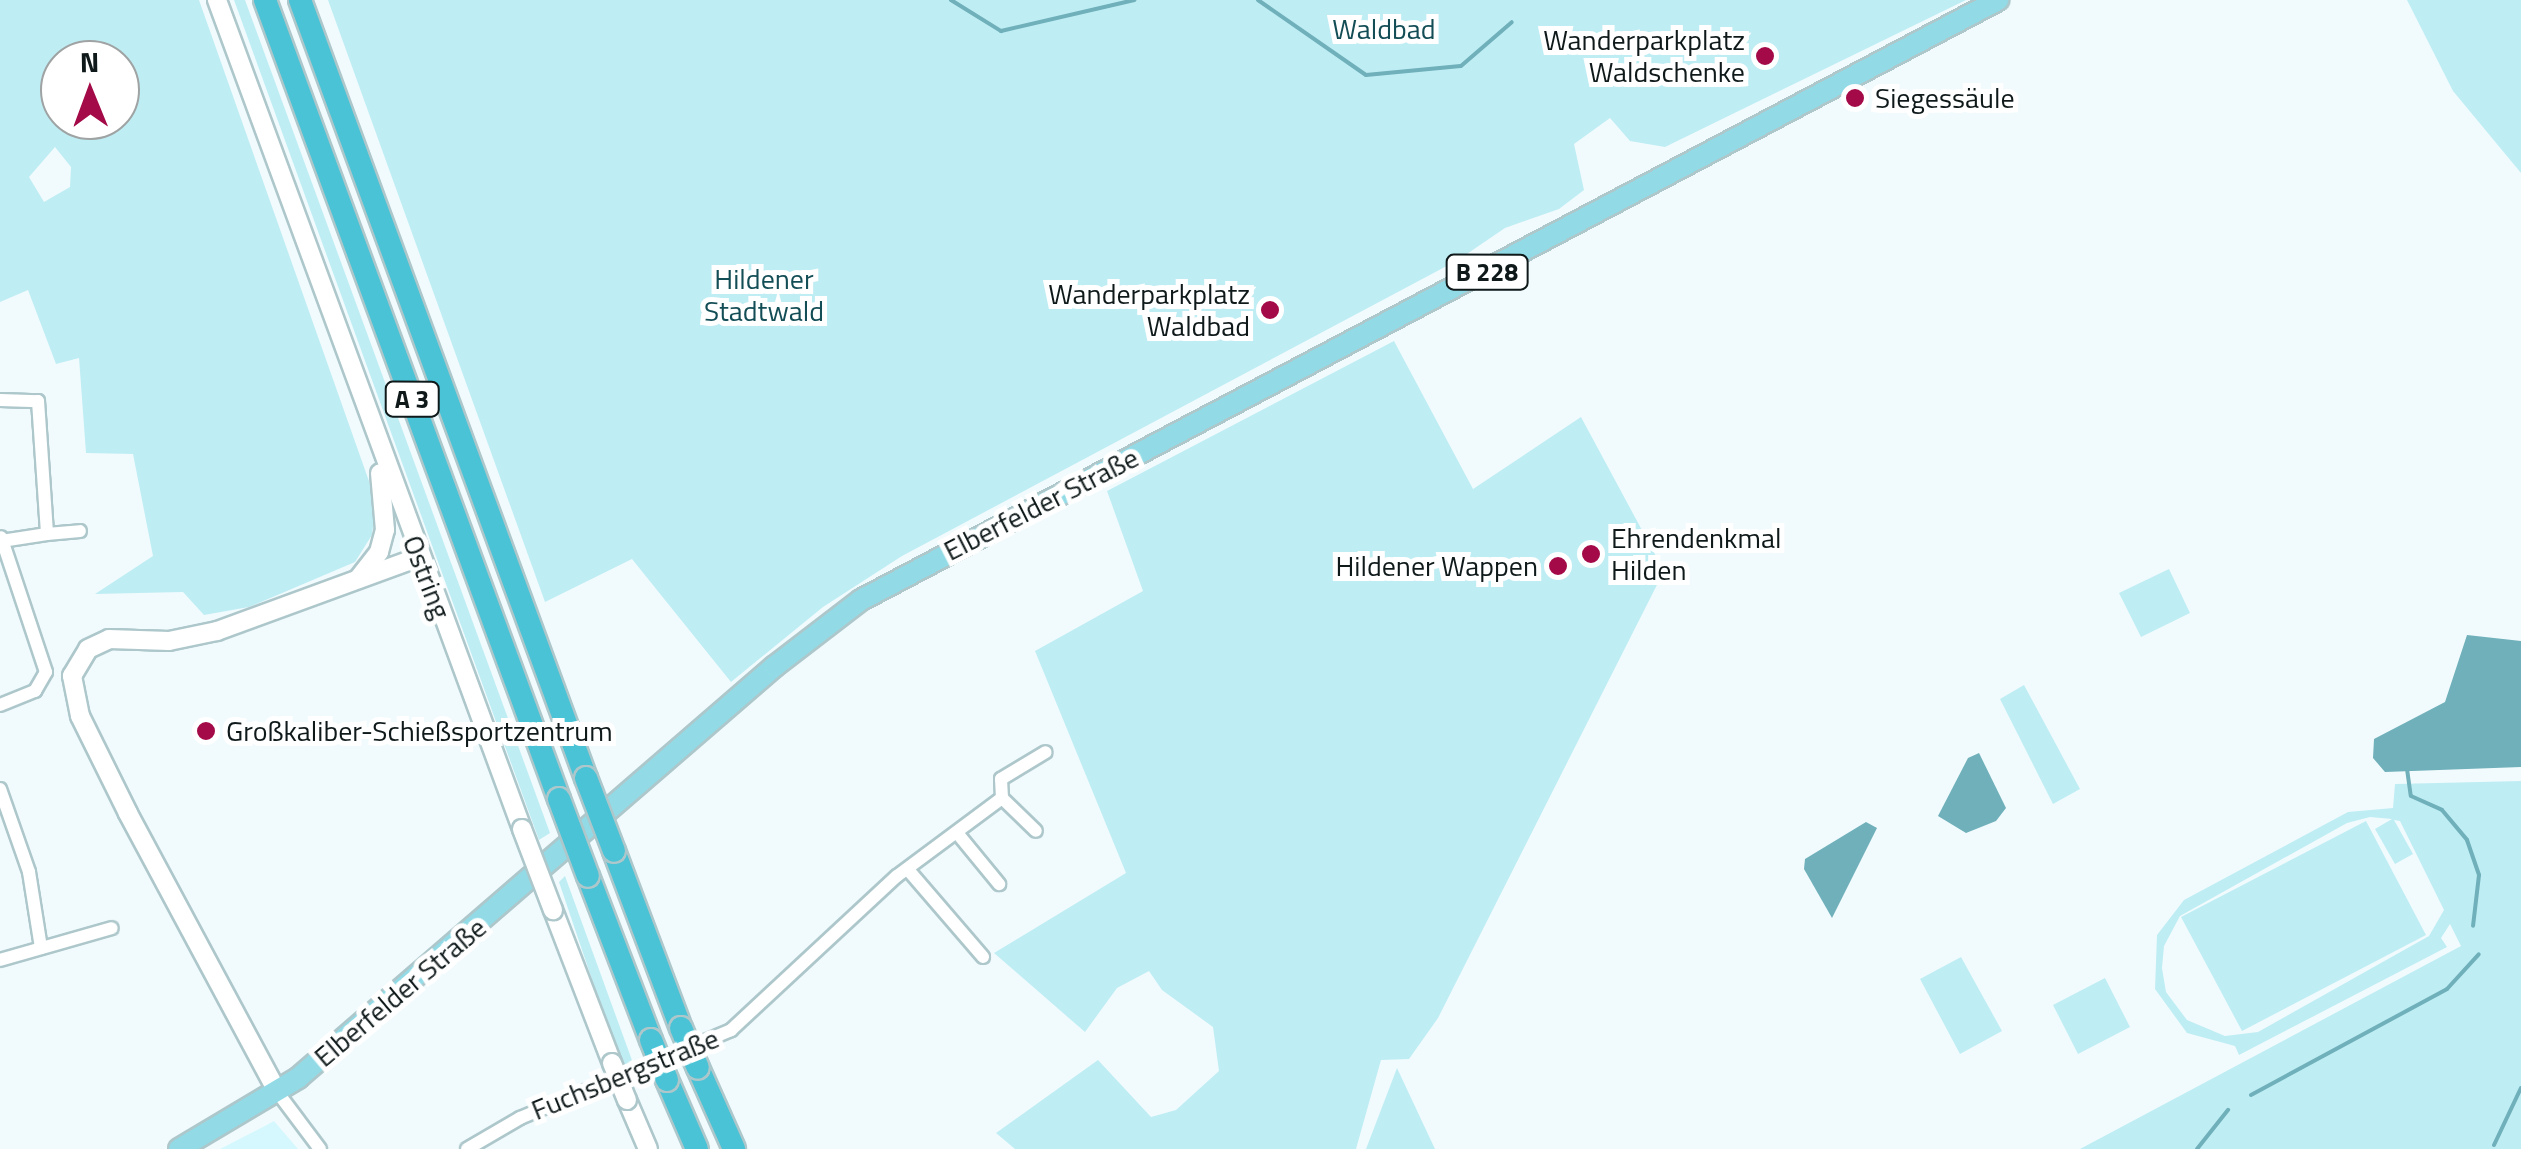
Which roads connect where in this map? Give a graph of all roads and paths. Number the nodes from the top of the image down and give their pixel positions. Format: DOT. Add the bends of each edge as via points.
graph roads {
  1 [pos="217,0"];
  2 [pos="265,0"];
  3 [pos="300,0"];
  4 [pos="1998,0"];
  5 [pos="0,400"];
  6 [pos="377,448"];
  7 [pos="80,531"];
  8 [pos="47,534"];
  9 [pos="1,538"];
  10 [pos="419,557"];
  11 [pos="356,581"];
  12 [pos="0,705"];
  13 [pos="1046,752"];
  14 [pos="0,789"];
  15 [pos="1002,798"];
  16 [pos="1036,831"];
  17 [pos="958,834"];
  18 [pos="910,872"];
  19 [pos="998,884"];
  20 [pos="112,928"];
  21 [pos="41,948"];
  22 [pos="983,957"];
  23 [pos="0,960"];
  24 [pos="278,1093"];
  25 [pos="180,1149"];
  26 [pos="320,1149"];
  27 [pos="467,1149"];
  28 [pos="648,1149"];
  29 [pos="697,1149"];
  30 [pos="734,1149"];
  1 -- 6 [label="main road, Ostring"];
  2 -- 29 [label="highway, A 3, bridge" via="559,799"];
  3 -- 30 [label="highway, A 3, bridge" via="586,778"];
  4 -- 24 [label="main road, Elberfelder Straße / B 228" via="861,600"];
  5 -- 8 [label="street" via="38,401"];
  6 -- 10 [label="main road, Ostring"];
  6 -- 11 [label="main road" via="385,530 379,552"];
  7 -- 8 [label="street"];
  8 -- 9 [label="street"];
  9 -- 12 [label="street" via="46,672 35,691"];
  10 -- 11 [label="main road"];
  10 -- 28 [label="main road, Ostring, bridge"];
  11 -- 24 [label="main road" via="217,631 170,640 109,638 88,650 72,676 80,716 120,797"];
  13 -- 15 [label="street, Fuchsbergstraße" via="1002,779"];
  14 -- 21 [label="street" via="29,872"];
  15 -- 16 [label="street"];
  15 -- 17 [label="street, Fuchsbergstraße"];
  17 -- 18 [label="street, Fuchsbergstraße"];
  17 -- 19 [label="street"];
  18 -- 22 [label="street"];
  18 -- 27 [label="street, Fuchsbergstraße" via="897,876 709,1044 569,1096"];
  20 -- 21 [label="street"];
  21 -- 23 [label="street"];
  24 -- 25 [label="main road, Elberfelder Straße / B 228"];
  24 -- 26 [label="street"];
}
